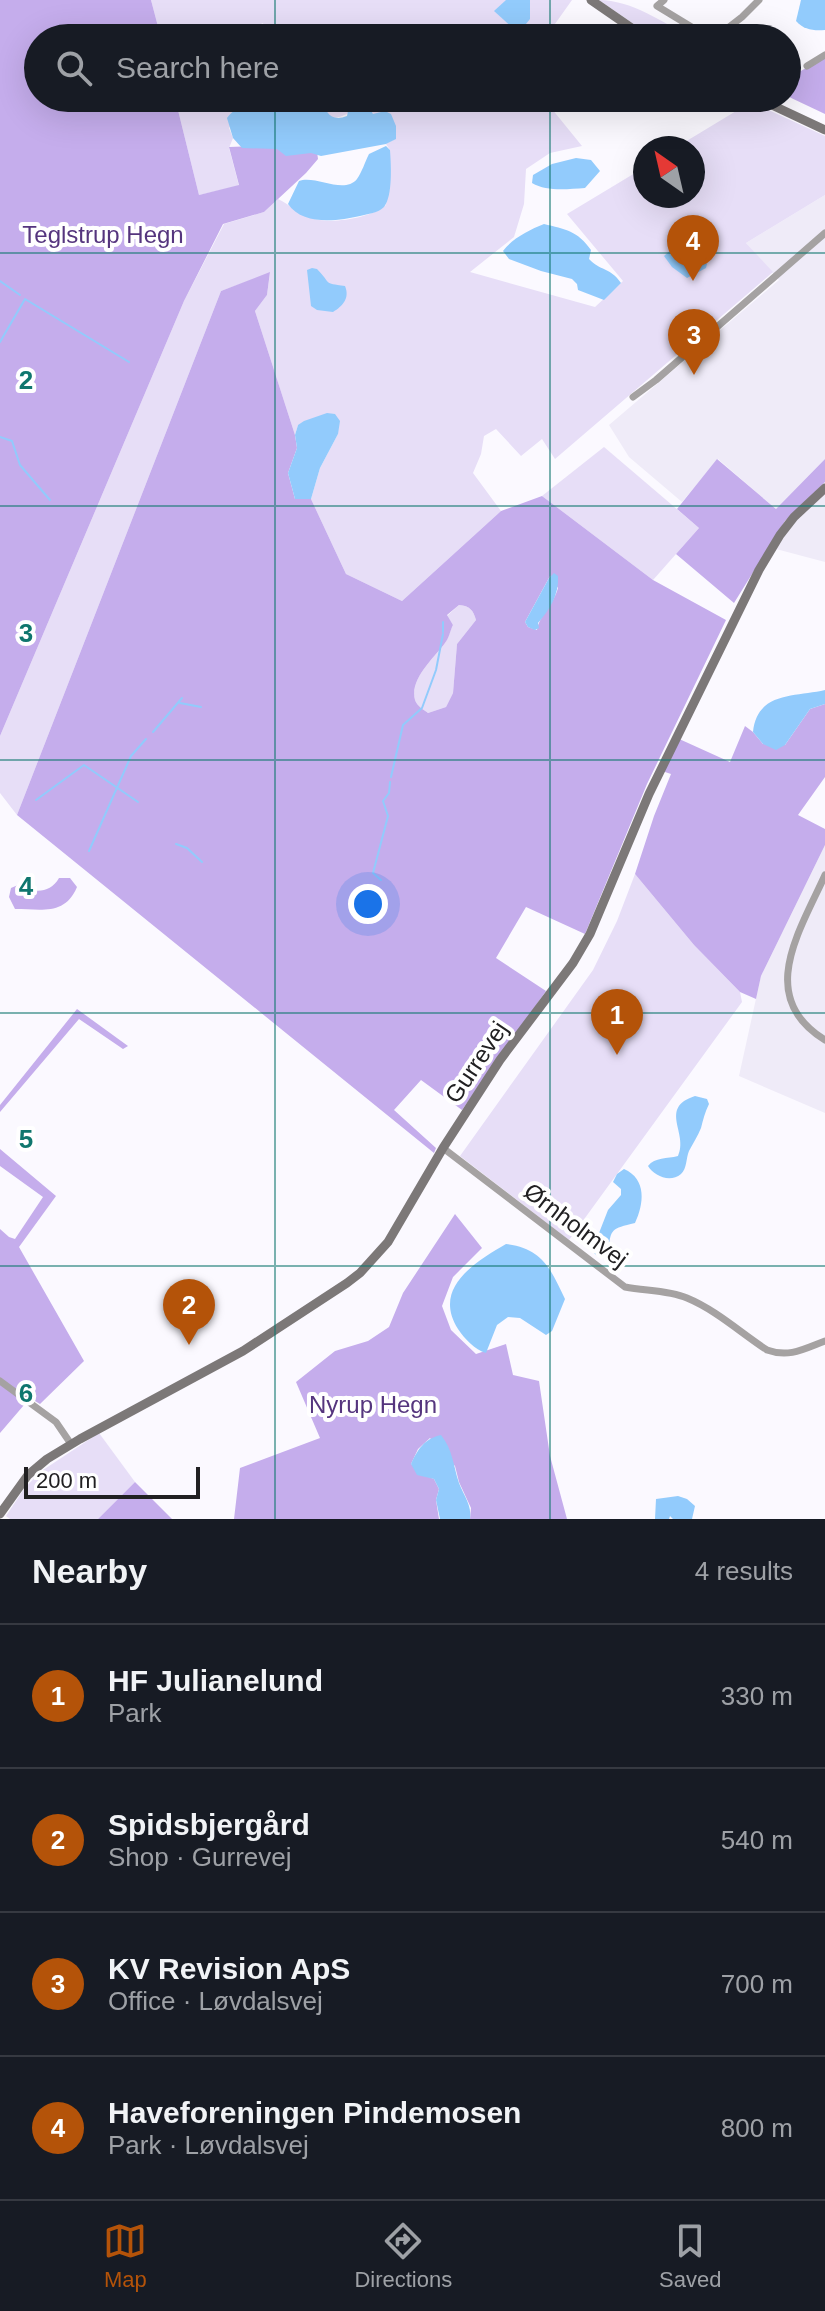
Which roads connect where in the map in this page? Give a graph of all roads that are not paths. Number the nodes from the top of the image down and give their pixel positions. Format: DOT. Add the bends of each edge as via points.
graph roads {
  1 [pos="591,0"];
  2 [pos="664,0"];
  3 [pos="759,0"];
  4 [pos="626,24"];
  5 [pos="687,24"];
  6 [pos="733,24"];
  7 [pos="825,55"];
  8 [pos="807,66"];
  9 [pos="787,112"];
  10 [pos="825,130"];
  11 [pos="825,233"];
  12 [pos="633,397"];
  13 [pos="825,488"];
  14 [pos="825,875"];
  15 [pos="825,1040"];
  16 [pos="443,1148"];
  17 [pos="825,1341"];
  18 [pos="0,1381"];
  19 [pos="71,1444"];
  20 [pos="0,1514"];
  1 -- 4 [label="street"];
  2 -- 5 [label="street" via="657,6"];
  3 -- 6 [label="street"];
  7 -- 8 [label="street"];
  9 -- 10 [label="street"];
  11 -- 12 [label="street"];
  13 -- 16 [label="street, Gurrevej" via="794,517 759,570 649,794 587,940"];
  14 -- 15 [label="street" via="793,946 786,980 797,1014"];
  16 -- 17 [label="street, Ørnholmvej" via="625,1287 686,1297 777,1354"];
  16 -- 19 [label="street, Gurrevej" via="388,1242 347,1283 243,1351"];
  18 -- 19 [label="street" via="56,1422"];
  19 -- 20 [label="street, Gurrevej" via="28,1475"];
}
